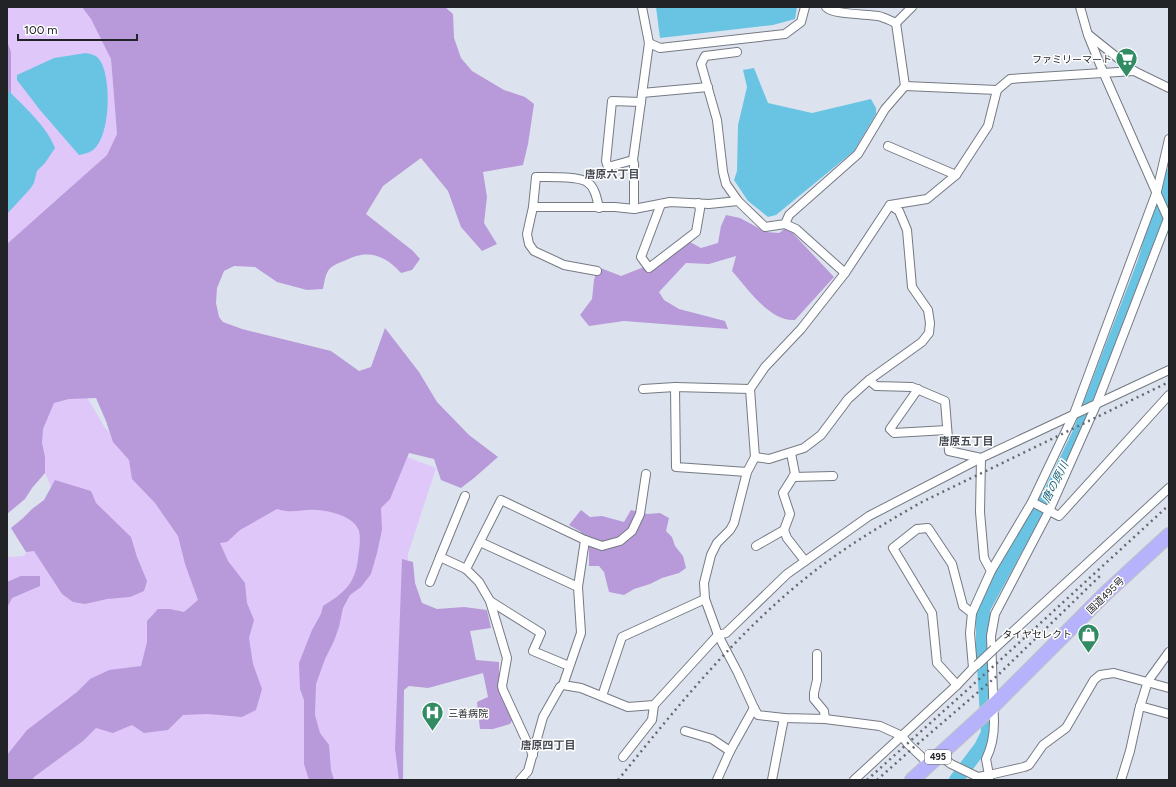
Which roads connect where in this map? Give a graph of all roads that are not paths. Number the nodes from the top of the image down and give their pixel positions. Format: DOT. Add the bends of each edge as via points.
graph roads {
  1 [pos="642,7"];
  2 [pos="805,7"];
  3 [pos="826,7"];
  4 [pos="912,7"];
  5 [pos="1080,7"];
  6 [pos="896,23"];
  7 [pos="1088,35"];
  8 [pos="650,43"];
  9 [pos="737,52"];
  10 [pos="1134,72"];
  11 [pos="1104,74"];
  12 [pos="905,86"];
  13 [pos="708,87"];
  14 [pos="1169,88"];
  15 [pos="997,90"];
  16 [pos="642,97"];
  17 [pos="1169,139"];
  18 [pos="888,146"];
  19 [pos="633,160"];
  20 [pos="956,175"];
  21 [pos="1158,193"];
  22 [pos="738,201"];
  23 [pos="698,203"];
  24 [pos="661,204"];
  25 [pos="890,205"];
  26 [pos="533,207"];
  27 [pos="599,208"];
  28 [pos="634,209"];
  29 [pos="1168,217"];
  30 [pos="785,224"];
  31 [pos="597,271"];
  32 [pos="845,273"];
  33 [pos="1169,370"];
  34 [pos="868,380"];
  35 [pos="675,387"];
  36 [pos="643,388"];
  37 [pos="750,389"];
  38 [pos="918,389"];
  39 [pos="1169,395"];
  40 [pos="1096,404"];
  41 [pos="1076,413"];
  42 [pos="947,430"];
  43 [pos="791,453"];
  44 [pos="755,457"];
  45 [pos="981,458"];
  46 [pos="747,472"];
  47 [pos="646,474"];
  48 [pos="833,476"];
  49 [pos="793,477"];
  50 [pos="1169,488"];
  51 [pos="465,496"];
  52 [pos="1033,503"];
  53 [pos="1047,510"];
  54 [pos="784,530"];
  55 [pos="1169,535"];
  56 [pos="585,540"];
  57 [pos="480,542"];
  58 [pos="756,546"];
  59 [pos="440,557"];
  60 [pos="805,561"];
  61 [pos="466,569"];
  62 [pos="991,571"];
  63 [pos="430,582"];
  64 [pos="578,587"];
  65 [pos="705,599"];
  66 [pos="490,601"];
  67 [pos="972,613"];
  68 [pos="718,635"];
  69 [pos="1169,652"];
  70 [pos="817,654"];
  71 [pos="569,666"];
  72 [pos="975,667"];
  73 [pos="1148,681"];
  74 [pos="563,685"];
  75 [pos="957,685"];
  76 [pos="1169,688"];
  77 [pos="602,696"];
  78 [pos="654,705"];
  79 [pos="993,706"];
  80 [pos="1140,706"];
  81 [pos="754,708"];
  82 [pos="1169,714"];
  83 [pos="784,718"];
  84 [pos="825,718"];
  85 [pos="685,731"];
  86 [pos="902,736"];
  87 [pos="730,751"];
  88 [pos="533,754"];
  89 [pos="623,757"];
  90 [pos="934,760"];
  91 [pos="989,777"];
  92 [pos="520,780"];
  93 [pos="717,780"];
  94 [pos="772,780"];
  95 [pos="854,780"];
  96 [pos="912,780"];
  97 [pos="1121,780"];
  1 -- 8 [label="street"];
  2 -- 8 [label="street" via="801,22 785,34 660,48"];
  3 -- 6 [label="street" via="829,10 880,16"];
  4 -- 6 [label="street"];
  5 -- 7 [label="street"];
  6 -- 12 [label="street"];
  7 -- 10 [label="street"];
  7 -- 11 [label="street"];
  8 -- 16 [label="street"];
  9 -- 13 [label="street" via="705,56 700,64"];
  10 -- 11 [label="street"];
  10 -- 14 [label="street"];
  11 -- 15 [label="street" via="1010,79"];
  11 -- 21 [label="street"];
  12 -- 15 [label="street"];
  12 -- 30 [label="street" via="885,109 858,154 789,215"];
  13 -- 16 [label="street"];
  13 -- 22 [label="street" via="717,120 726,184"];
  15 -- 20 [label="street" via="988,126"];
  16 -- 19 [label="street"];
  16 -- 19 [label="street" via="612,101 606,161 608,167"];
  17 -- 21 [label="street"];
  18 -- 20 [label="street"];
  19 -- 28 [label="street"];
  20 -- 25 [label="street" via="928,199"];
  21 -- 29 [label="street"];
  21 -- 41 [label="street"];
  22 -- 23 [label="street"];
  22 -- 30 [label="street" via="766,227"];
  23 -- 24 [label="street"];
  23 -- 24 [label="street" via="700,209 696,232 649,268 641,257"];
  24 -- 28 [label="street"];
  25 -- 32 [label="street"];
  25 -- 34 [label="street" via="899,211 907,230 912,287 928,310 929,333 922,342"];
  26 -- 27 [label="street"];
  26 -- 27 [label="street" via="536,177 580,179 588,182 594,191"];
  26 -- 31 [label="street" via="527,234 534,251 564,265"];
  27 -- 28 [label="street"];
  29 -- 40 [label="street"];
  30 -- 32 [label="street" via="796,229"];
  32 -- 37 [label="street" via="802,330 765,367"];
  33 -- 40 [label="street"];
  34 -- 38 [label="street" via="876,386"];
  34 -- 43 [label="street" via="848,399 821,435 804,448"];
  35 -- 36 [label="street"];
  35 -- 37 [label="street"];
  35 -- 46 [label="street" via="676,468"];
  37 -- 44 [label="street"];
  38 -- 42 [label="street" via="945,401"];
  38 -- 42 [label="street" via="890,429 894,433"];
  39 -- 53 [label="street" via="1059,516"];
  40 -- 41 [label="street"];
  40 -- 53 [label="street"];
  41 -- 45 [label="street"];
  41 -- 52 [label="street"];
  42 -- 45 [label="street" via="949,451"];
  43 -- 44 [label="street" via="769,459"];
  43 -- 49 [label="street" via="795,474"];
  44 -- 46 [label="street"];
  45 -- 60 [label="street" via="869,516"];
  45 -- 62 [label="street" via="980,512 984,558"];
  46 -- 65 [label="street" via="734,523 717,543 711,555 704,583"];
  47 -- 56 [label="street" via="640,514 632,531 620,541 602,546"];
  48 -- 49 [label="street"];
  49 -- 54 [label="street" via="783,493 790,514"];
  50 -- 72 [label="street, bridge"];
  51 -- 59 [label="street"];
  52 -- 53 [label="street"];
  52 -- 62 [label="street"];
  53 -- 79 [label="street" via="995,614 991,636"];
  54 -- 58 [label="street"];
  54 -- 60 [label="street" via="787,538"];
  55 -- 79 [label="highway, 国道495号 / 495" via="1106,593"];
  56 -- 57 [label="street" via="501,500"];
  56 -- 64 [label="street"];
  57 -- 61 [label="street"];
  57 -- 64 [label="street"];
  59 -- 61 [label="street"];
  59 -- 63 [label="street"];
  60 -- 68 [label="street" via="787,574 726,633"];
  61 -- 66 [label="street" via="479,582"];
  62 -- 67 [label="street"];
  64 -- 71 [label="street" via="581,633"];
  65 -- 68 [label="street"];
  65 -- 77 [label="street" via="622,637"];
  66 -- 71 [label="street" via="541,633 533,651"];
  66 -- 88 [label="street" via="507,658 503,690"];
  67 -- 72 [label="street" via="970,633"];
  67 -- 75 [label="street" via="963,606 952,564 928,528 917,529 893,548 932,613 937,663"];
  68 -- 78 [label="street"];
  68 -- 81 [label="street"];
  69 -- 73 [label="street"];
  70 -- 84 [label="street" via="814,699 824,711"];
  71 -- 74 [label="street"];
  72 -- 75 [label="street"];
  73 -- 76 [label="street"];
  73 -- 80 [label="street"];
  73 -- 91 [label="street" via="1114,672 1100,675 1094,680 1066,728 1043,745 1029,765"];
  74 -- 77 [label="street"];
  74 -- 88 [label="street" via="543,717"];
  75 -- 86 [label="street"];
  77 -- 78 [label="street" via="628,707"];
  78 -- 89 [label="street" via="652,720"];
  79 -- 90 [label="highway, 495"];
  79 -- 91 [label="street" via="994,735 986,759"];
  80 -- 82 [label="street"];
  80 -- 97 [label="street"];
  81 -- 83 [label="street" via="758,715"];
  81 -- 87 [label="street"];
  83 -- 84 [label="street"];
  83 -- 94 [label="street"];
  84 -- 86 [label="street" via="880,726"];
  85 -- 87 [label="street" via="712,739"];
  86 -- 90 [label="street" via="908,744"];
  86 -- 95 [label="street"];
  87 -- 93 [label="street"];
  88 -- 92 [label="street" via="528,771"];
  90 -- 91 [label="street" via="951,764 978,777"];
  90 -- 96 [label="highway, 495"];
}
